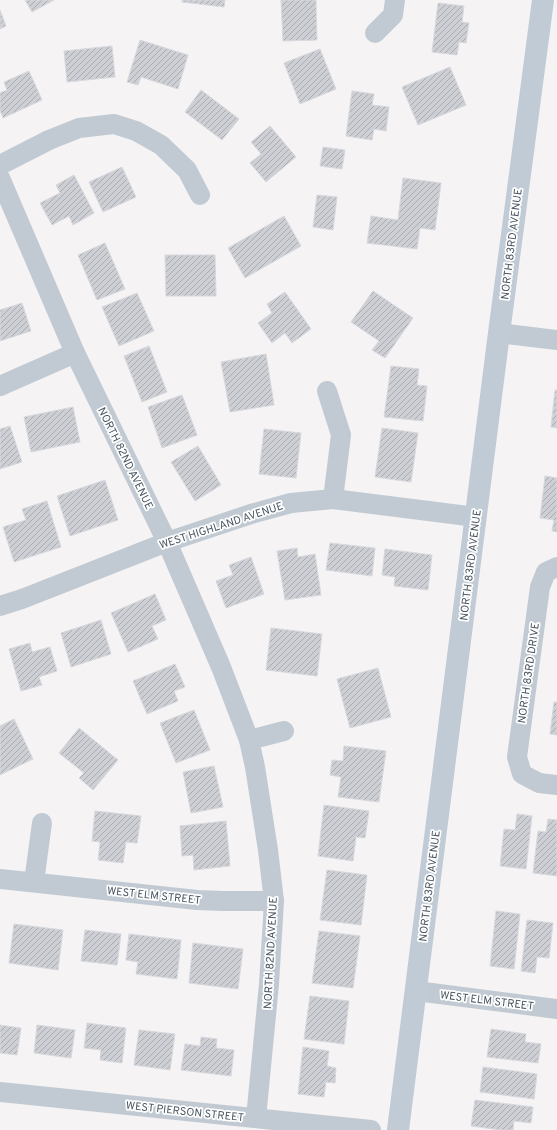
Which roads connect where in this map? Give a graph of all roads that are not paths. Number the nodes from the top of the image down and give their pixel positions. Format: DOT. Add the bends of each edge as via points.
graph roads {
  1 [pos="395,0"];
  2 [pos="543,0"];
  3 [pos="375,33"];
  4 [pos="0,165"];
  5 [pos="0,178"];
  6 [pos="200,195"];
  7 [pos="499,333"];
  8 [pos="557,340"];
  9 [pos="75,353"];
  10 [pos="0,386"];
  11 [pos="327,391"];
  12 [pos="333,499"];
  13 [pos="476,517"];
  14 [pos="167,542"];
  15 [pos="552,570"];
  16 [pos="0,606"];
  17 [pos="284,731"];
  18 [pos="249,740"];
  19 [pos="557,785"];
  20 [pos="42,823"];
  21 [pos="0,879"];
  22 [pos="34,882"];
  23 [pos="274,901"];
  24 [pos="416,991"];
  25 [pos="557,1009"];
  26 [pos="0,1092"];
  27 [pos="256,1118"];
  28 [pos="371,1130"];
  29 [pos="398,1130"];
  1 -- 3 [label="street" via="393,15"];
  2 -- 7 [label="main road, NORTH 83RD AVENUE"];
  4 -- 6 [label="street" via="79,128 114,124 136,131 161,145 187,170"];
  5 -- 9 [label="street, NORTH 82ND AVENUE"];
  7 -- 8 [label="street"];
  7 -- 13 [label="main road, NORTH 83RD AVENUE"];
  9 -- 10 [label="street"];
  9 -- 14 [label="street, NORTH 82ND AVENUE"];
  11 -- 12 [label="street" via="341,435"];
  12 -- 13 [label="street, WEST HIGHLAND AVENUE"];
  12 -- 14 [label="street, WEST HIGHLAND AVENUE" via="291,503"];
  13 -- 24 [label="main road, NORTH 83RD AVENUE"];
  14 -- 16 [label="street, WEST HIGHLAND AVENUE"];
  14 -- 18 [label="street, NORTH 82ND AVENUE" via="221,667"];
  15 -- 19 [label="street, NORTH 83RD DRIVE" via="540,587 517,757 522,774 539,783"];
  17 -- 18 [label="street"];
  18 -- 23 [label="street, NORTH 82ND AVENUE" via="267,842"];
  20 -- 22 [label="street"];
  21 -- 22 [label="street, WEST ELM STREET"];
  22 -- 23 [label="street, WEST ELM STREET" via="197,900"];
  23 -- 27 [label="street, NORTH 82ND AVENUE" via="270,984"];
  24 -- 25 [label="street, WEST ELM STREET"];
  24 -- 29 [label="main road, NORTH 83RD AVENUE"];
  26 -- 27 [label="street, WEST PIERSON STREET"];
  27 -- 28 [label="street, WEST PIERSON STREET"];
}
